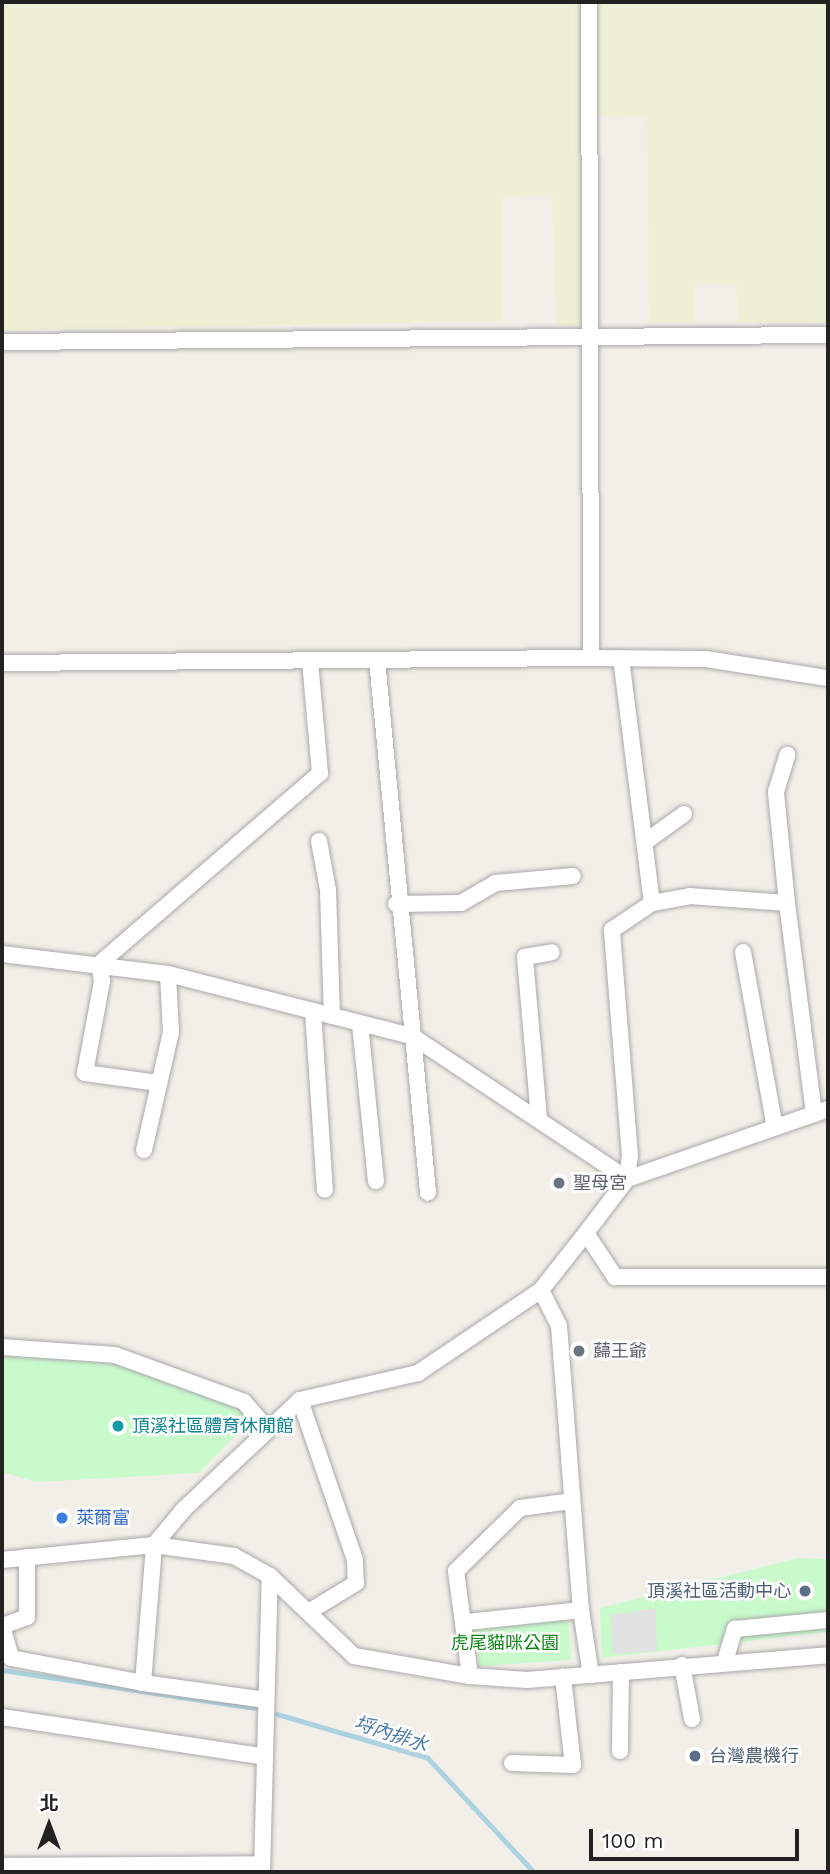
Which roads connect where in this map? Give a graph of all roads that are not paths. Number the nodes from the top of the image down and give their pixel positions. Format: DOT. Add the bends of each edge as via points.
graph roads {
  1 [pos="589,2"];
  2 [pos="828,335"];
  3 [pos="591,339"];
  4 [pos="2,342"];
  5 [pos="591,658"];
  6 [pos="621,658"];
  7 [pos="377,660"];
  8 [pos="310,661"];
  9 [pos="2,663"];
  10 [pos="828,678"];
  11 [pos="787,755"];
  12 [pos="684,814"];
  13 [pos="318,841"];
  14 [pos="645,842"];
  15 [pos="573,876"];
  16 [pos="652,903"];
  17 [pos="787,903"];
  18 [pos="396,904"];
  19 [pos="552,952"];
  20 [pos="743,952"];
  21 [pos="2,954"];
  22 [pos="99,964"];
  23 [pos="168,974"];
  24 [pos="313,1011"];
  25 [pos="332,1016"];
  26 [pos="360,1024"];
  27 [pos="412,1036"];
  28 [pos="158,1083"];
  29 [pos="821,1111"];
  30 [pos="539,1118"];
  31 [pos="774,1123"];
  32 [pos="144,1150"];
  33 [pos="627,1179"];
  34 [pos="376,1181"];
  35 [pos="325,1190"];
  36 [pos="428,1193"];
  37 [pos="586,1233"];
  38 [pos="828,1277"];
  39 [pos="541,1290"];
  40 [pos="2,1347"];
  41 [pos="300,1400"];
  42 [pos="267,1428"];
  43 [pos="570,1501"];
  44 [pos="155,1545"];
  45 [pos="27,1557"];
  46 [pos="2,1560"];
  47 [pos="270,1576"];
  48 [pos="581,1610"];
  49 [pos="310,1611"];
  50 [pos="828,1620"];
  51 [pos="467,1622"];
  52 [pos="828,1655"];
  53 [pos="725,1661"];
  54 [pos="682,1665"];
  55 [pos="621,1671"];
  56 [pos="591,1675"];
  57 [pos="470,1676"];
  58 [pos="563,1677"];
  59 [pos="143,1683"];
  60 [pos="266,1700"];
  61 [pos="2,1717"];
  62 [pos="692,1719"];
  63 [pos="620,1751"];
  64 [pos="265,1757"];
  65 [pos="512,1763"];
  66 [pos="2,1866"];
  67 [pos="262,1868"];
  68 [pos="61,1869"];
  1 -- 3 [label="street"];
  2 -- 3 [label="street"];
  3 -- 4 [label="street"];
  3 -- 5 [label="street"];
  5 -- 6 [label="street"];
  5 -- 7 [label="street"];
  6 -- 10 [label="street" via="706,659"];
  6 -- 14 [label="street" via="637,819"];
  7 -- 8 [label="street"];
  7 -- 18 [label="street"];
  8 -- 9 [label="street"];
  8 -- 22 [label="street" via="320,773"];
  11 -- 17 [label="street" via="776,792"];
  12 -- 14 [label="street"];
  13 -- 25 [label="street" via="328,890"];
  14 -- 16 [label="street"];
  15 -- 18 [label="street" via="495,883 461,903"];
  16 -- 17 [label="street" via="690,896"];
  16 -- 33 [label="street" via="612,930"];
  17 -- 29 [label="street"];
  18 -- 27 [label="street"];
  19 -- 30 [label="street" via="525,957"];
  20 -- 31 [label="street"];
  21 -- 22 [label="street"];
  22 -- 23 [label="street"];
  22 -- 28 [label="street" via="103,981 85,1073"];
  23 -- 24 [label="street"];
  23 -- 28 [label="street" via="171,1032"];
  24 -- 25 [label="street"];
  24 -- 35 [label="street"];
  25 -- 26 [label="street"];
  26 -- 27 [label="street"];
  26 -- 34 [label="street"];
  27 -- 30 [label="street"];
  27 -- 36 [label="street"];
  28 -- 32 [label="street"];
  29 -- 31 [label="street"];
  30 -- 33 [label="street"];
  31 -- 33 [label="street"];
  33 -- 37 [label="street"];
  37 -- 38 [label="street" via="615,1277"];
  37 -- 39 [label="street"];
  39 -- 41 [label="street" via="418,1373"];
  39 -- 43 [label="street" via="559,1326"];
  40 -- 42 [label="street" via="115,1355 244,1402"];
  41 -- 42 [label="street"];
  41 -- 49 [label="street" via="355,1560 356,1583"];
  42 -- 44 [label="street"];
  43 -- 48 [label="street"];
  43 -- 51 [label="street" via="520,1508 456,1571"];
  44 -- 45 [label="street"];
  44 -- 47 [label="street" via="233,1556"];
  44 -- 59 [label="street" via="147,1574"];
  45 -- 46 [label="street"];
  45 -- 59 [label="street" via="27,1617 2,1626 11,1658"];
  47 -- 49 [label="street"];
  47 -- 60 [label="street"];
  48 -- 51 [label="street"];
  48 -- 56 [label="street"];
  49 -- 57 [label="street" via="354,1656"];
  50 -- 53 [label="street" via="735,1629"];
  51 -- 57 [label="street"];
  52 -- 53 [label="street"];
  53 -- 54 [label="street"];
  54 -- 55 [label="street"];
  54 -- 62 [label="street"];
  55 -- 56 [label="street"];
  55 -- 63 [label="street"];
  56 -- 58 [label="street"];
  57 -- 58 [label="street"];
  58 -- 65 [label="street" via="573,1765"];
  59 -- 60 [label="street"];
  60 -- 64 [label="street"];
  61 -- 64 [label="street"];
  64 -- 67 [label="street"];
  66 -- 68 [label="street"];
  67 -- 68 [label="street"];
}
